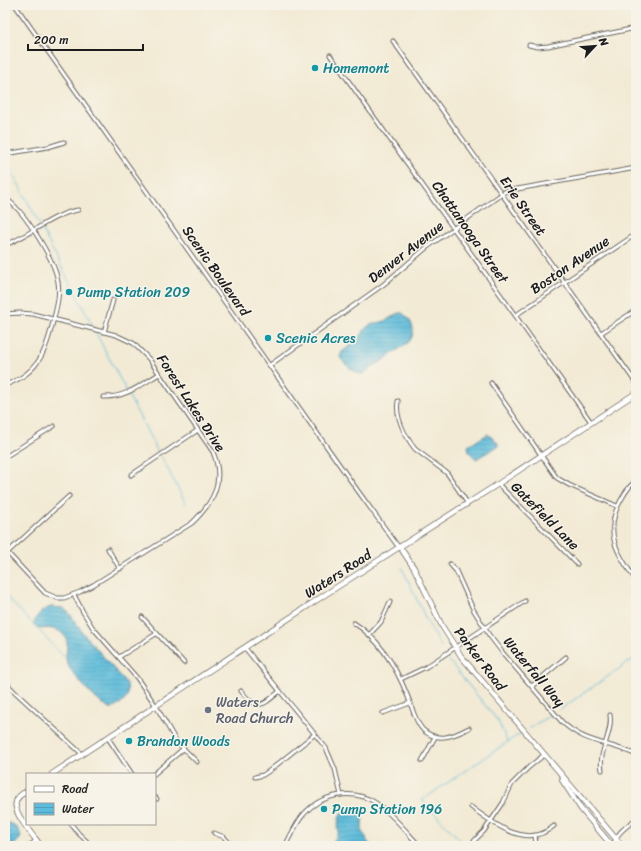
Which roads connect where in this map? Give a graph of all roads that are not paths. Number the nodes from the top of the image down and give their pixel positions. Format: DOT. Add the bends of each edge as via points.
graph roads {
  1 [pos="15,5"];
  2 [pos="636,28"];
  3 [pos="393,40"];
  4 [pos="529,45"];
  5 [pos="330,55"];
  6 [pos="64,142"];
  7 [pos="5,154"];
  8 [pos="636,168"];
  9 [pos="502,194"];
  10 [pos="5,198"];
  11 [pos="78,210"];
  12 [pos="454,228"];
  13 [pos="33,231"];
  14 [pos="636,234"];
  15 [pos="5,245"];
  16 [pos="565,282"];
  17 [pos="113,300"];
  18 [pos="636,310"];
  19 [pos="5,314"];
  20 [pos="516,315"];
  21 [pos="54,320"];
  22 [pos="104,332"];
  23 [pos="601,333"];
  24 [pos="270,365"];
  25 [pos="159,374"];
  26 [pos="636,382"];
  27 [pos="491,383"];
  28 [pos="5,385"];
  29 [pos="636,393"];
  30 [pos="103,398"];
  31 [pos="398,401"];
  32 [pos="591,422"];
  33 [pos="54,426"];
  34 [pos="198,430"];
  35 [pos="541,456"];
  36 [pos="5,457"];
  37 [pos="131,475"];
  38 [pos="636,481"];
  39 [pos="498,484"];
  40 [pos="70,496"];
  41 [pos="468,504"];
  42 [pos="618,506"];
  43 [pos="400,547"];
  44 [pos="108,549"];
  45 [pos="6,552"];
  46 [pos="450,564"];
  47 [pos="577,564"];
  48 [pos="120,568"];
  49 [pos="636,580"];
  50 [pos="74,595"];
  51 [pos="525,601"];
  52 [pos="390,602"];
  53 [pos="142,617"];
  54 [pos="354,623"];
  55 [pos="485,629"];
  56 [pos="156,634"];
  57 [pos="369,635"];
  58 [pos="245,648"];
  59 [pos="455,648"];
  60 [pos="119,657"];
  61 [pos="566,657"];
  62 [pos="184,663"];
  63 [pos="5,676"];
  64 [pos="401,680"];
  65 [pos="532,686"];
  66 [pos="241,691"];
  67 [pos="280,691"];
  68 [pos="410,703"];
  69 [pos="156,706"];
  70 [pos="383,713"];
  71 [pos="610,715"];
  72 [pos="469,728"];
  73 [pos="315,734"];
  74 [pos="435,737"];
  75 [pos="108,738"];
  76 [pos="605,745"];
  77 [pos="183,749"];
  78 [pos="82,754"];
  79 [pos="544,755"];
  80 [pos="636,755"];
  81 [pos="422,761"];
  82 [pos="197,762"];
  83 [pos="602,770"];
  84 [pos="54,773"];
  85 [pos="131,773"];
  86 [pos="155,773"];
  87 [pos="255,777"];
  88 [pos="26,791"];
  89 [pos="341,795"];
  90 [pos="471,807"];
  91 [pos="636,819"];
  92 [pos="490,822"];
  93 [pos="72,825"];
  94 [pos="554,826"];
  95 [pos="214,834"];
  96 [pos="535,835"];
  97 [pos="616,838"];
  98 [pos="36,840"];
  99 [pos="29,846"];
  100 [pos="41,846"];
  101 [pos="92,846"];
  102 [pos="232,846"];
  103 [pos="285,846"];
  104 [pos="420,846"];
  105 [pos="469,846"];
  106 [pos="536,846"];
  107 [pos="613,846"];
  108 [pos="622,846"];
  1 -- 24 [label="street, Scenic Boulevard"];
  2 -- 4 [label="street" via="548,46"];
  3 -- 9 [label="street, Erie Street"];
  5 -- 12 [label="street, Chattanooga Street"];
  6 -- 7 [label="street"];
  8 -- 9 [label="street, Denver Avenue" via="510,190"];
  9 -- 12 [label="street, Denver Avenue"];
  9 -- 16 [label="street, Erie Street"];
  10 -- 13 [label="street" via="22,214"];
  11 -- 13 [label="street" via="66,212"];
  12 -- 20 [label="street, Chattanooga Street"];
  12 -- 24 [label="street, Denver Avenue" via="384,284"];
  13 -- 15 [label="street"];
  13 -- 21 [label="street" via="53,265 58,282"];
  14 -- 16 [label="street, Boston Avenue"];
  16 -- 20 [label="street, Boston Avenue"];
  16 -- 23 [label="street, Erie Street"];
  17 -- 22 [label="street"];
  18 -- 23 [label="street"];
  19 -- 21 [label="street, Forest Lakes Drive" via="28,313"];
  20 -- 32 [label="street, Chattanooga Street"];
  21 -- 22 [label="street, Forest Lakes Drive"];
  21 -- 28 [label="street" via="40,360 30,371"];
  22 -- 25 [label="street, Forest Lakes Drive" via="133,343 146,354"];
  23 -- 26 [label="street, Erie Street"];
  24 -- 43 [label="street, Scenic Boulevard" via="396,545"];
  25 -- 30 [label="street" via="127,393 115,398"];
  25 -- 34 [label="street, Forest Lakes Drive"];
  27 -- 35 [label="street"];
  29 -- 32 [label="street, Waters Road"];
  31 -- 41 [label="street" via="398,417 412,444 447,473"];
  32 -- 35 [label="street, Waters Road"];
  33 -- 36 [label="street"];
  34 -- 37 [label="street"];
  34 -- 48 [label="street, Forest Lakes Drive" via="213,452 218,467 214,495 192,523"];
  35 -- 39 [label="street, Waters Road"];
  35 -- 42 [label="street" via="560,481"];
  38 -- 42 [label="street" via="629,486"];
  39 -- 41 [label="street, Waters Road"];
  39 -- 47 [label="street, Gatefield Lane"];
  40 -- 45 [label="street"];
  41 -- 43 [label="street, Waters Road"];
  42 -- 49 [label="street" via="613,528 614,542 622,560"];
  43 -- 58 [label="street, Waters Road"];
  43 -- 59 [label="street, Parker Road" via="414,568"];
  44 -- 48 [label="street"];
  45 -- 50 [label="street, Forest Lakes Drive" via="45,593 58,598"];
  46 -- 55 [label="street, Waterfall Way"];
  48 -- 50 [label="street, Forest Lakes Drive"];
  50 -- 60 [label="street" via="89,622"];
  51 -- 55 [label="street"];
  52 -- 57 [label="street" via="381,622"];
  53 -- 56 [label="street"];
  54 -- 57 [label="street"];
  55 -- 59 [label="street"];
  55 -- 65 [label="street, Waterfall Way"];
  56 -- 60 [label="street"];
  56 -- 62 [label="street"];
  57 -- 64 [label="street" via="392,663"];
  58 -- 67 [label="street"];
  58 -- 69 [label="street, Waters Road"];
  59 -- 64 [label="street"];
  59 -- 79 [label="street, Parker Road"];
  60 -- 69 [label="street"];
  61 -- 65 [label="street"];
  63 -- 78 [label="street" via="9,686"];
  64 -- 68 [label="street"];
  65 -- 76 [label="street, Waterfall Way" via="570,729"];
  66 -- 67 [label="street" via="251,703 259,705"];
  67 -- 73 [label="street"];
  68 -- 70 [label="street"];
  68 -- 74 [label="street" via="423,730"];
  69 -- 75 [label="street, Waters Road"];
  69 -- 77 [label="street"];
  71 -- 76 [label="street" via="610,729"];
  72 -- 74 [label="street" via="448,737"];
  73 -- 87 [label="street" via="264,775"];
  73 -- 89 [label="street" via="326,748"];
  74 -- 81 [label="street"];
  75 -- 78 [label="street, Waters Road"];
  75 -- 85 [label="street"];
  76 -- 80 [label="street, Waterfall Way"];
  76 -- 83 [label="street" via="601,758"];
  77 -- 82 [label="street"];
  77 -- 86 [label="street"];
  78 -- 84 [label="street, Waters Road"];
  79 -- 92 [label="street" via="512,784"];
  79 -- 97 [label="street, Parker Road"];
  79 -- 107 [label="street, Parker Road" via="581,809"];
  88 -- 98 [label="street" via="17,800 15,809"];
  89 -- 103 [label="street" via="320,801 307,810"];
  89 -- 104 [label="street" via="360,796 375,802"];
  90 -- 92 [label="street"];
  91 -- 97 [label="street"];
  92 -- 96 [label="street" via="514,833"];
  92 -- 105 [label="street"];
  93 -- 101 [label="street"];
  94 -- 96 [label="street" via="547,833"];
  95 -- 102 [label="street" via="224,837"];
  96 -- 106 [label="street"];
  97 -- 107 [label="street"];
  97 -- 108 [label="street, Parker Road"];
  98 -- 99 [label="street"];
  98 -- 100 [label="street"];
}
